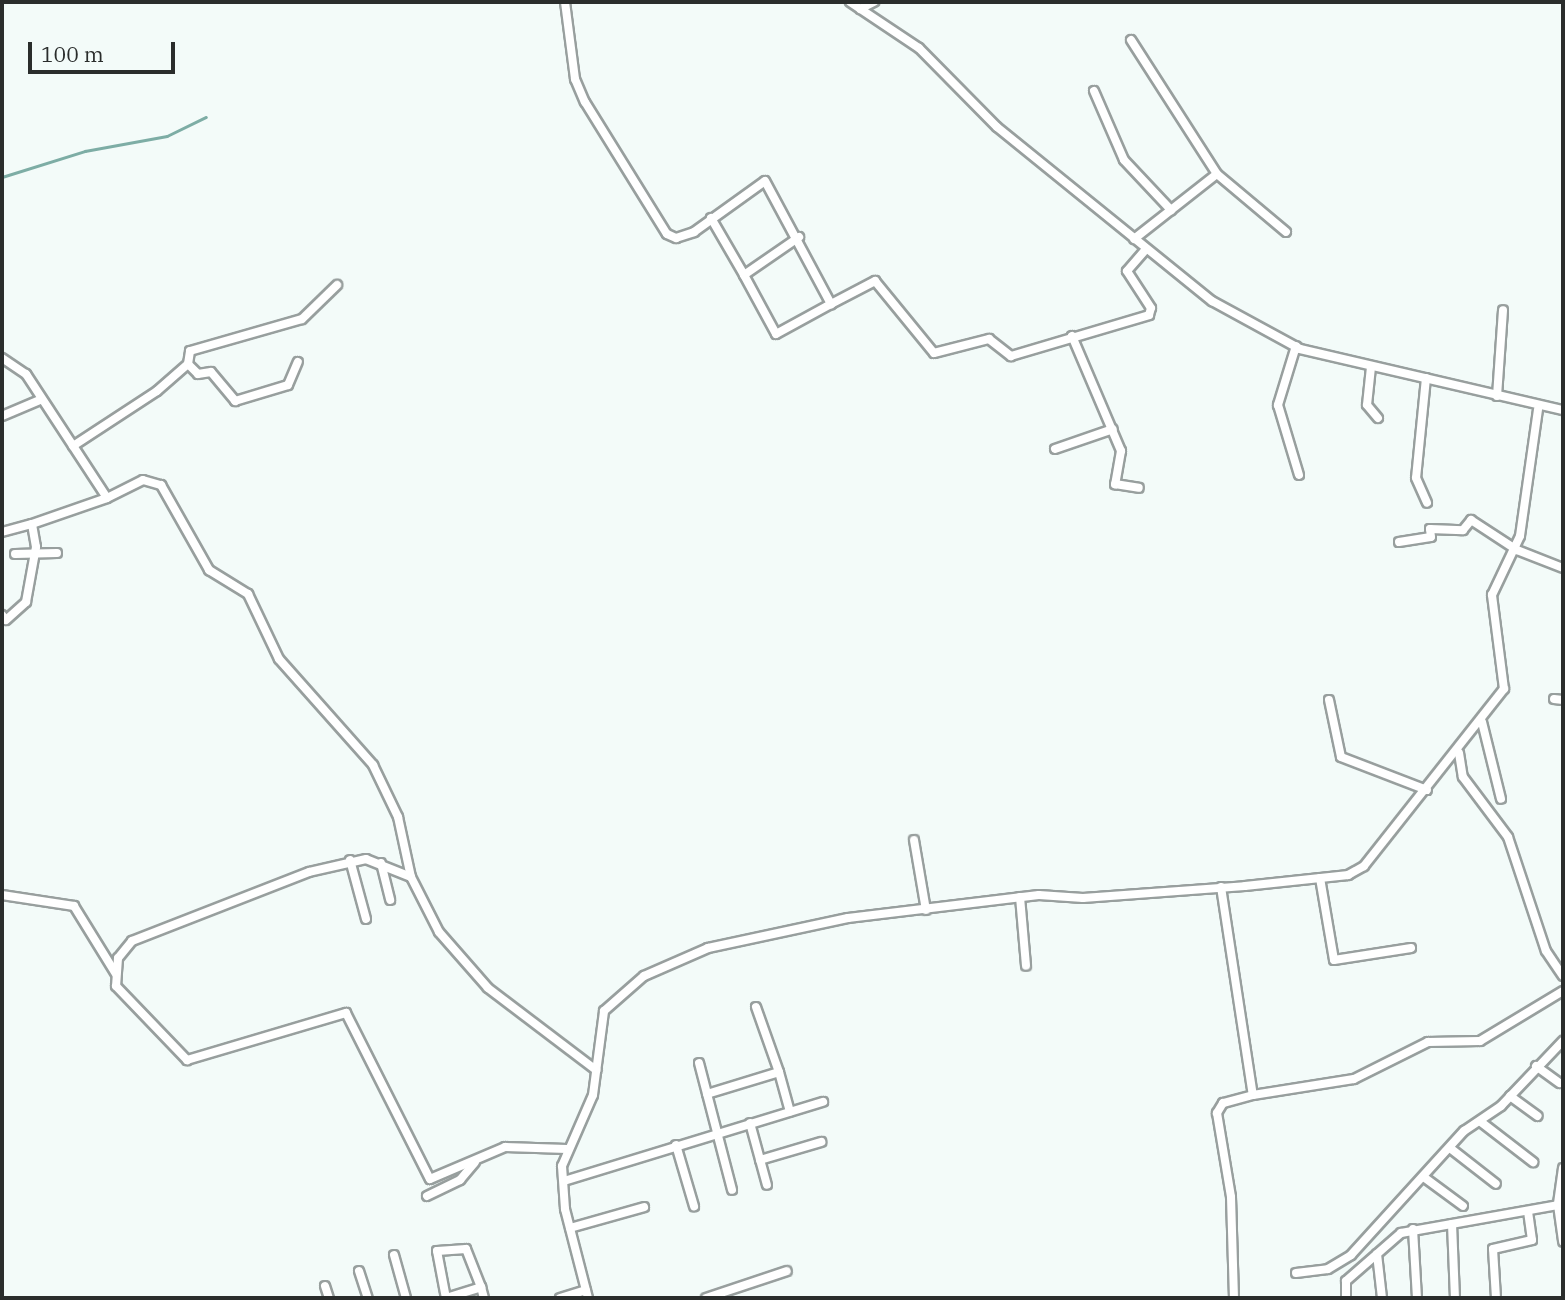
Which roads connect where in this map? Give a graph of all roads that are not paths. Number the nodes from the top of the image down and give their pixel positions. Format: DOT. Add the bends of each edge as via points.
graph roads {
  1 [pos="565,2"];
  2 [pos="850,2"];
  3 [pos="874,2"];
  4 [pos="860,9"];
  5 [pos="1131,40"];
  6 [pos="1094,91"];
  7 [pos="1217,174"];
  8 [pos="1171,210"];
  9 [pos="711,218"];
  10 [pos="1286,232"];
  11 [pos="799,237"];
  12 [pos="1134,239"];
  13 [pos="1146,249"];
  14 [pos="744,275"];
  15 [pos="337,285"];
  16 [pos="831,304"];
  17 [pos="1503,310"];
  18 [pos="1072,335"];
  19 [pos="1296,346"];
  20 [pos="2,358"];
  21 [pos="298,362"];
  22 [pos="188,364"];
  23 [pos="1371,367"];
  24 [pos="1426,378"];
  25 [pos="1497,396"];
  26 [pos="42,398"];
  27 [pos="1538,409"];
  28 [pos="1563,410"];
  29 [pos="2,416"];
  30 [pos="1378,418"];
  31 [pos="1113,429"];
  32 [pos="73,446"];
  33 [pos="1055,449"];
  34 [pos="1299,475"];
  35 [pos="1139,488"];
  36 [pos="107,498"];
  37 [pos="1427,503"];
  38 [pos="32,524"];
  39 [pos="2,532"];
  40 [pos="1399,542"];
  41 [pos="1517,550"];
  42 [pos="57,553"];
  43 [pos="15,554"];
  44 [pos="35,554"];
  45 [pos="1563,568"];
  46 [pos="2,615"];
  47 [pos="1329,701"];
  48 [pos="1482,722"];
  49 [pos="1459,754"];
  50 [pos="1427,790"];
  51 [pos="1501,799"];
  52 [pos="914,840"];
  53 [pos="350,860"];
  54 [pos="381,863"];
  55 [pos="411,877"];
  56 [pos="1320,878"];
  57 [pos="1221,887"];
  58 [pos="2,894"];
  59 [pos="1020,897"];
  60 [pos="390,900"];
  61 [pos="926,910"];
  62 [pos="366,919"];
  63 [pos="1411,948"];
  64 [pos="1026,967"];
  65 [pos="116,974"];
  66 [pos="1563,976"];
  67 [pos="1563,991"];
  68 [pos="756,1007"];
  69 [pos="1563,1041"];
  70 [pos="699,1063"];
  71 [pos="1536,1066"];
  72 [pos="596,1070"];
  73 [pos="779,1072"];
  74 [pos="1559,1083"];
  75 [pos="707,1094"];
  76 [pos="1253,1095"];
  77 [pos="1510,1096"];
  78 [pos="823,1102"];
  79 [pos="790,1112"];
  80 [pos="1538,1116"];
  81 [pos="1481,1122"];
  82 [pos="750,1123"];
  83 [pos="717,1133"];
  84 [pos="821,1142"];
  85 [pos="676,1145"];
  86 [pos="1450,1148"];
  87 [pos="567,1149"];
  88 [pos="482,1154"];
  89 [pos="760,1160"];
  90 [pos="1534,1162"];
  91 [pos="1563,1168"];
  92 [pos="1426,1178"];
  93 [pos="564,1181"];
  94 [pos="1496,1184"];
  95 [pos="766,1185"];
  96 [pos="732,1190"];
  97 [pos="427,1196"];
  98 [pos="1558,1205"];
  99 [pos="694,1206"];
  100 [pos="1463,1206"];
  101 [pos="643,1207"];
  102 [pos="1528,1211"];
  103 [pos="1452,1224"];
  104 [pos="570,1228"];
  105 [pos="1413,1228"];
  106 [pos="1563,1242"];
  107 [pos="1377,1254"];
  108 [pos="394,1255"];
  109 [pos="359,1271"];
  110 [pos="787,1271"];
  111 [pos="1296,1273"];
  112 [pos="325,1286"];
  113 [pos="481,1287"];
  114 [pos="587,1294"];
  115 [pos="329,1298"];
  116 [pos="368,1298"];
  117 [pos="406,1298"];
  118 [pos="484,1298"];
  119 [pos="560,1298"];
  120 [pos="706,1298"];
  121 [pos="1234,1298"];
  122 [pos="1346,1298"];
  123 [pos="1382,1298"];
  124 [pos="1417,1298"];
  125 [pos="1455,1298"];
  126 [pos="1496,1298"];
  1 -- 9 [label="street" via="575,79 585,102 667,234 676,238"];
  2 -- 4 [label="street"];
  3 -- 4 [label="street"];
  4 -- 12 [label="street" via="919,48 968,101"];
  5 -- 7 [label="street"];
  6 -- 8 [label="street" via="1124,160"];
  7 -- 8 [label="street"];
  7 -- 10 [label="street"];
  8 -- 12 [label="street"];
  9 -- 11 [label="street" via="765,180"];
  9 -- 14 [label="street"];
  11 -- 14 [label="street"];
  11 -- 16 [label="street"];
  12 -- 13 [label="street"];
  13 -- 18 [label="street" via="1127,271 1151,308 1149,315"];
  13 -- 19 [label="street" via="1212,301"];
  14 -- 16 [label="street" via="776,334"];
  15 -- 22 [label="street" via="302,319 190,351"];
  16 -- 18 [label="street" via="875,281 940,355 989,339 1011,356"];
  17 -- 25 [label="street"];
  18 -- 31 [label="street"];
  19 -- 23 [label="street"];
  19 -- 34 [label="street" via="1278,405"];
  20 -- 26 [label="street" via="26,374"];
  21 -- 22 [label="street" via="292,382 235,401 211,372 198,374"];
  22 -- 32 [label="street"];
  23 -- 24 [label="street"];
  23 -- 30 [label="street" via="1367,405"];
  24 -- 25 [label="street"];
  24 -- 37 [label="street" via="1416,478"];
  25 -- 27 [label="street"];
  26 -- 29 [label="street"];
  26 -- 32 [label="street"];
  27 -- 28 [label="street"];
  27 -- 41 [label="street"];
  31 -- 33 [label="street"];
  31 -- 35 [label="street" via="1121,451 1115,484"];
  32 -- 36 [label="street"];
  36 -- 38 [label="street"];
  36 -- 55 [label="street" via="143,480 161,485 209,570 248,594 279,659 373,765 398,817"];
  38 -- 39 [label="street"];
  38 -- 44 [label="street"];
  40 -- 41 [label="street" via="1431,537 1430,529 1463,530 1471,520"];
  41 -- 45 [label="street"];
  41 -- 48 [label="street" via="1492,595 1504,689"];
  42 -- 44 [label="street"];
  43 -- 44 [label="street"];
  44 -- 46 [label="street" via="26,602 6,620"];
  47 -- 50 [label="street" via="1341,757"];
  48 -- 49 [label="street"];
  48 -- 51 [label="street"];
  49 -- 50 [label="street"];
  49 -- 66 [label="street" via="1463,777 1508,837 1546,951"];
  50 -- 56 [label="street" via="1364,866"];
  52 -- 61 [label="street"];
  53 -- 54 [label="street"];
  53 -- 62 [label="street"];
  53 -- 65 [label="street" via="132,942 121,949"];
  54 -- 55 [label="street"];
  54 -- 60 [label="street"];
  55 -- 72 [label="street" via="439,932 488,988"];
  56 -- 57 [label="street"];
  56 -- 63 [label="street" via="1334,960"];
  57 -- 59 [label="street"];
  57 -- 76 [label="street"];
  58 -- 65 [label="street" via="74,906"];
  59 -- 61 [label="street"];
  59 -- 64 [label="street"];
  61 -- 72 [label="street" via="770,933 708,948 644,976 604,1011"];
  65 -- 88 [label="street" via="121,995 187,1060 346,1013 430,1179 441,1180"];
  67 -- 76 [label="street" via="1480,1041 1428,1042 1354,1079"];
  68 -- 73 [label="street"];
  69 -- 71 [label="street"];
  70 -- 75 [label="street"];
  71 -- 74 [label="street"];
  71 -- 77 [label="street"];
  72 -- 87 [label="street" via="593,1096"];
  73 -- 75 [label="street"];
  73 -- 79 [label="street"];
  75 -- 83 [label="street"];
  76 -- 121 [label="street" via="1223,1103 1217,1113 1231,1197"];
  77 -- 80 [label="street"];
  77 -- 81 [label="street"];
  78 -- 79 [label="street"];
  79 -- 82 [label="street"];
  81 -- 86 [label="street"];
  81 -- 90 [label="street"];
  82 -- 83 [label="street"];
  82 -- 89 [label="street"];
  83 -- 85 [label="street"];
  83 -- 96 [label="street"];
  84 -- 89 [label="street"];
  85 -- 93 [label="street"];
  85 -- 99 [label="street"];
  86 -- 92 [label="street"];
  86 -- 94 [label="street"];
  87 -- 88 [label="street" via="505,1147"];
  87 -- 93 [label="street"];
  88 -- 97 [label="street" via="460,1180"];
  89 -- 95 [label="street"];
  91 -- 98 [label="street"];
  92 -- 100 [label="street"];
  92 -- 111 [label="street" via="1351,1255 1328,1269"];
  93 -- 104 [label="street"];
  98 -- 102 [label="street"];
  98 -- 106 [label="street"];
  101 -- 104 [label="street"];
  102 -- 103 [label="street"];
  102 -- 126 [label="street" via="1532,1240 1493,1249"];
  103 -- 105 [label="street"];
  103 -- 125 [label="street"];
  104 -- 114 [label="street"];
  105 -- 107 [label="street"];
  105 -- 124 [label="street"];
  107 -- 122 [label="street" via="1346,1281"];
  107 -- 123 [label="street"];
  108 -- 117 [label="street"];
  109 -- 116 [label="street"];
  110 -- 120 [label="street"];
  112 -- 115 [label="street"];
  113 -- 113 [label="street" via="466,1249 437,1251 446,1298"];
  113 -- 118 [label="street"];
  114 -- 119 [label="street"];
}
